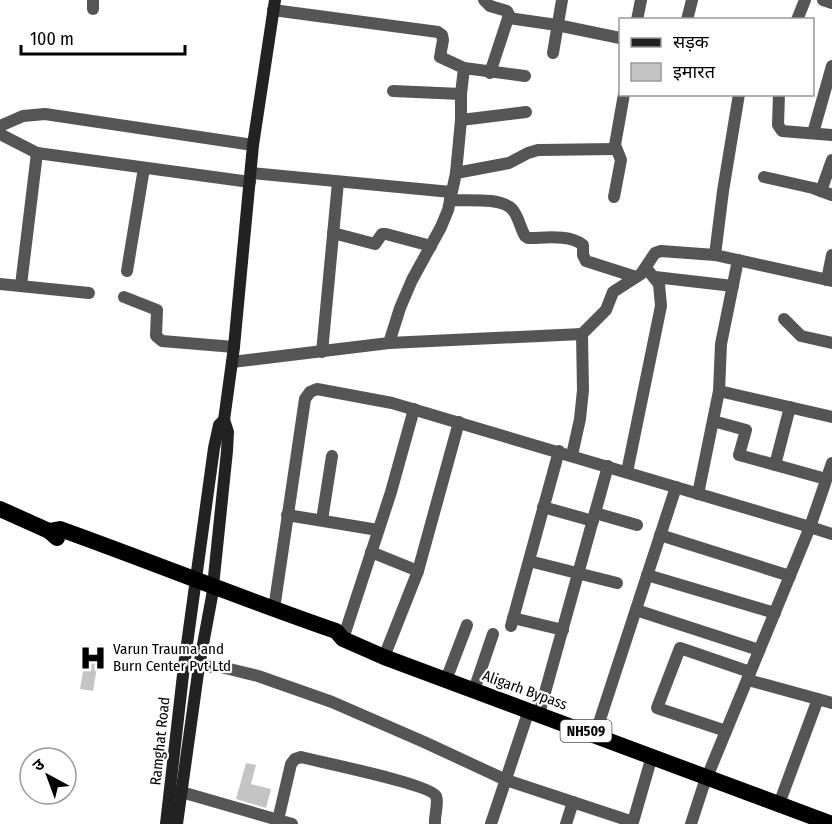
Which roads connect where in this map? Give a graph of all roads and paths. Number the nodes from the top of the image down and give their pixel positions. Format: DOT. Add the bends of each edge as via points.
graph roads {
  1 [pos="484,0"];
  2 [pos="562,0"];
  3 [pos="641,0"];
  4 [pos="692,0"];
  5 [pos="805,0"];
  6 [pos="823,0"];
  7 [pos="832,3"];
  8 [pos="274,5"];
  9 [pos="508,18"];
  10 [pos="636,18"];
  11 [pos="688,18"];
  12 [pos="797,18"];
  13 [pos="557,25"];
  14 [pos="619,38"];
  15 [pos="553,53"];
  16 [pos="832,66"];
  17 [pos="464,68"];
  18 [pos="490,73"];
  19 [pos="525,76"];
  20 [pos="393,91"];
  21 [pos="461,94"];
  22 [pos="624,96"];
  23 [pos="739,96"];
  24 [pos="779,96"];
  25 [pos="526,111"];
  26 [pos="461,120"];
  27 [pos="0,126"];
  28 [pos="813,133"];
  29 [pos="0,134"];
  30 [pos="832,135"];
  31 [pos="253,145"];
  32 [pos="616,149"];
  33 [pos="37,153"];
  34 [pos="832,160"];
  35 [pos="144,168"];
  36 [pos="456,173"];
  37 [pos="250,177"];
  38 [pos="764,177"];
  39 [pos="338,182"];
  40 [pos="826,193"];
  41 [pos="451,196"];
  42 [pos="614,197"];
  43 [pos="333,233"];
  44 [pos="430,246"];
  45 [pos="715,255"];
  46 [pos="832,255"];
  47 [pos="738,260"];
  48 [pos="127,271"];
  49 [pos="650,272"];
  50 [pos="636,277"];
  51 [pos="829,281"];
  52 [pos="0,284"];
  53 [pos="21,285"];
  54 [pos="733,286"];
  55 [pos="89,293"];
  56 [pos="124,297"];
  57 [pos="784,319"];
  58 [pos="582,334"];
  59 [pos="389,343"];
  60 [pos="832,343"];
  61 [pos="234,347"];
  62 [pos="322,352"];
  63 [pos="232,362"];
  64 [pos="719,391"];
  65 [pos="790,407"];
  66 [pos="414,409"];
  67 [pos="832,417"];
  68 [pos="224,420"];
  69 [pos="713,421"];
  70 [pos="459,422"];
  71 [pos="559,451"];
  72 [pos="572,455"];
  73 [pos="332,456"];
  74 [pos="832,463"];
  75 [pos="775,465"];
  76 [pos="608,466"];
  77 [pos="627,472"];
  78 [pos="826,478"];
  79 [pos="676,487"];
  80 [pos="698,494"];
  81 [pos="543,507"];
  82 [pos="0,509"];
  83 [pos="287,514"];
  84 [pos="594,517"];
  85 [pos="322,520"];
  86 [pos="637,525"];
  87 [pos="810,527"];
  88 [pos="378,530"];
  89 [pos="832,534"];
  90 [pos="660,535"];
  91 [pos="371,552"];
  92 [pos="529,561"];
  93 [pos="418,571"];
  94 [pos="578,574"];
  95 [pos="647,575"];
  96 [pos="790,576"];
  97 [pos="617,583"];
  98 [pos="196,584"];
  99 [pos="213,591"];
  100 [pos="274,609"];
  101 [pos="636,610"];
  102 [pos="775,613"];
  103 [pos="467,625"];
  104 [pos="563,630"];
  105 [pos="493,634"];
  106 [pos="342,638"];
  107 [pos="759,650"];
  108 [pos="384,657"];
  109 [pos="184,666"];
  110 [pos="200,666"];
  111 [pos="749,676"];
  112 [pos="446,680"];
  113 [pos="474,690"];
  114 [pos="818,699"];
  115 [pos="832,703"];
  116 [pos="529,719"];
  117 [pos="726,731"];
  118 [pos="595,735"];
  119 [pos="649,765"];
  120 [pos="506,780"];
  121 [pos="704,786"];
  122 [pos="176,790"];
  123 [pos="573,802"];
  124 [pos="779,804"];
  125 [pos="795,817"];
  126 [pos="278,820"];
  127 [pos="832,822"];
  128 [pos="633,823"];
  129 [pos="166,824"];
  130 [pos="177,824"];
  131 [pos="292,824"];
  132 [pos="435,824"];
  133 [pos="491,824"];
  134 [pos="566,824"];
  135 [pos="691,824"];
  1 -- 9 [label="street" via="507,11"];
  2 -- 13 [label="street"];
  3 -- 10 [label="street"];
  4 -- 11 [label="street"];
  5 -- 12 [label="street"];
  6 -- 7 [label="street"];
  8 -- 17 [label="street" via="434,31 442,35 440,57"];
  8 -- 31 [label="main road"];
  9 -- 13 [label="street"];
  9 -- 18 [label="street"];
  13 -- 14 [label="street"];
  13 -- 15 [label="street"];
  16 -- 28 [label="street"];
  17 -- 18 [label="street"];
  17 -- 21 [label="street"];
  18 -- 19 [label="street"];
  20 -- 21 [label="street"];
  21 -- 26 [label="street"];
  22 -- 32 [label="street"];
  23 -- 45 [label="street"];
  24 -- 28 [label="street" via="778,125 782,131"];
  25 -- 26 [label="street"];
  26 -- 36 [label="street"];
  27 -- 31 [label="street" via="23,116 45,114"];
  28 -- 30 [label="street"];
  29 -- 33 [label="street"];
  31 -- 37 [label="main road"];
  32 -- 36 [label="street" via="538,150 508,163"];
  32 -- 42 [label="street" via="621,159"];
  33 -- 35 [label="street"];
  33 -- 53 [label="street"];
  34 -- 40 [label="street"];
  35 -- 37 [label="street"];
  35 -- 48 [label="street"];
  36 -- 41 [label="street"];
  37 -- 39 [label="street"];
  37 -- 61 [label="main road"];
  38 -- 40 [label="street"];
  39 -- 41 [label="street"];
  39 -- 43 [label="street"];
  41 -- 44 [label="street"];
  41 -- 50 [label="street" via="506,205 513,210 528,238 580,242 586,261"];
  43 -- 44 [label="street" via="375,244 386,234"];
  43 -- 62 [label="street"];
  44 -- 59 [label="street" via="400,308"];
  45 -- 47 [label="street"];
  45 -- 49 [label="street" via="661,251 651,257"];
  46 -- 51 [label="street"];
  47 -- 51 [label="street"];
  47 -- 54 [label="street"];
  49 -- 50 [label="street"];
  49 -- 54 [label="street"];
  49 -- 77 [label="street" via="659,284 661,306"];
  50 -- 58 [label="street" via="613,292 606,310"];
  52 -- 53 [label="street"];
  53 -- 55 [label="street"];
  54 -- 64 [label="street" via="721,344"];
  56 -- 61 [label="street" via="157,310 156,336 162,341"];
  57 -- 60 [label="street" via="801,336"];
  58 -- 59 [label="street"];
  58 -- 72 [label="street" via="583,390"];
  59 -- 62 [label="street"];
  61 -- 63 [label="main road"];
  62 -- 63 [label="street"];
  63 -- 68 [label="main road"];
  64 -- 65 [label="street"];
  64 -- 69 [label="street"];
  65 -- 67 [label="street"];
  65 -- 75 [label="street"];
  66 -- 70 [label="street"];
  66 -- 83 [label="street" via="317,389 310,392 305,399"];
  66 -- 88 [label="street"];
  68 -- 98 [label="main road, Ramghat Road" via="219,425 214,448"];
  68 -- 99 [label="main road, Ramghat Road" via="228,432"];
  69 -- 75 [label="street" via="746,430 739,455"];
  69 -- 80 [label="street"];
  70 -- 71 [label="street"];
  70 -- 93 [label="street"];
  71 -- 72 [label="street"];
  71 -- 81 [label="street"];
  72 -- 76 [label="street"];
  73 -- 85 [label="street"];
  74 -- 78 [label="street"];
  75 -- 78 [label="street"];
  76 -- 77 [label="street"];
  76 -- 84 [label="street"];
  77 -- 79 [label="street"];
  78 -- 87 [label="street"];
  79 -- 80 [label="street"];
  79 -- 90 [label="street"];
  80 -- 87 [label="street"];
  81 -- 84 [label="street"];
  81 -- 92 [label="street"];
  82 -- 98 [label="highway, Aligarh Bypass / NH509" via="49,531 60,529"];
  83 -- 85 [label="street"];
  83 -- 100 [label="street"];
  84 -- 86 [label="street"];
  84 -- 94 [label="street"];
  85 -- 88 [label="street"];
  87 -- 89 [label="street"];
  87 -- 96 [label="street"];
  88 -- 91 [label="street"];
  90 -- 95 [label="street"];
  90 -- 96 [label="street"];
  91 -- 93 [label="street"];
  91 -- 106 [label="street"];
  92 -- 94 [label="street"];
  92 -- 104 [label="street" via="512,622"];
  93 -- 108 [label="street"];
  94 -- 97 [label="street"];
  94 -- 104 [label="street"];
  95 -- 101 [label="street"];
  95 -- 102 [label="street"];
  96 -- 102 [label="street"];
  98 -- 99 [label="highway, Aligarh Bypass / NH509"];
  98 -- 109 [label="main road, Ramghat Road"];
  99 -- 100 [label="highway, Aligarh Bypass / NH509"];
  99 -- 106 [label="highway, Aligarh Bypass / NH509" via="333,642"];
  99 -- 110 [label="main road, Ramghat Road"];
  100 -- 106 [label="highway, Aligarh Bypass / NH509" via="336,631"];
  101 -- 107 [label="street"];
  101 -- 118 [label="street"];
  102 -- 107 [label="street"];
  103 -- 112 [label="street"];
  104 -- 116 [label="street"];
  105 -- 113 [label="street"];
  106 -- 108 [label="highway, Aligarh Bypass / NH509"];
  107 -- 111 [label="street"];
  108 -- 112 [label="highway, Aligarh Bypass / NH509"];
  109 -- 110 [label="street"];
  109 -- 122 [label="main road, Ramghat Road"];
  110 -- 120 [label="street" via="258,676 332,702"];
  110 -- 122 [label="main road, Ramghat Road"];
  111 -- 114 [label="street"];
  111 -- 117 [label="street"];
  111 -- 117 [label="street" via="680,648 657,708"];
  112 -- 113 [label="highway, Aligarh Bypass / NH509"];
  113 -- 116 [label="highway, Aligarh Bypass / NH509"];
  114 -- 115 [label="street"];
  114 -- 124 [label="street"];
  116 -- 118 [label="highway, Aligarh Bypass / NH509"];
  116 -- 120 [label="street"];
  117 -- 121 [label="street"];
  118 -- 119 [label="highway, Aligarh Bypass / NH509"];
  119 -- 121 [label="highway, Aligarh Bypass / NH509"];
  119 -- 128 [label="street"];
  120 -- 123 [label="street"];
  120 -- 133 [label="street"];
  121 -- 124 [label="highway, Aligarh Bypass / NH509"];
  121 -- 135 [label="street"];
  122 -- 126 [label="street"];
  122 -- 129 [label="main road, Ramghat Road"];
  122 -- 130 [label="main road, Ramghat Road"];
  123 -- 128 [label="street"];
  123 -- 134 [label="street"];
  124 -- 125 [label="highway, Aligarh Bypass / NH509"];
  125 -- 127 [label="highway, Aligarh Bypass / NH509"];
  126 -- 131 [label="street"];
  126 -- 132 [label="street" via="291,764 301,757 431,790 436,800"];
}
